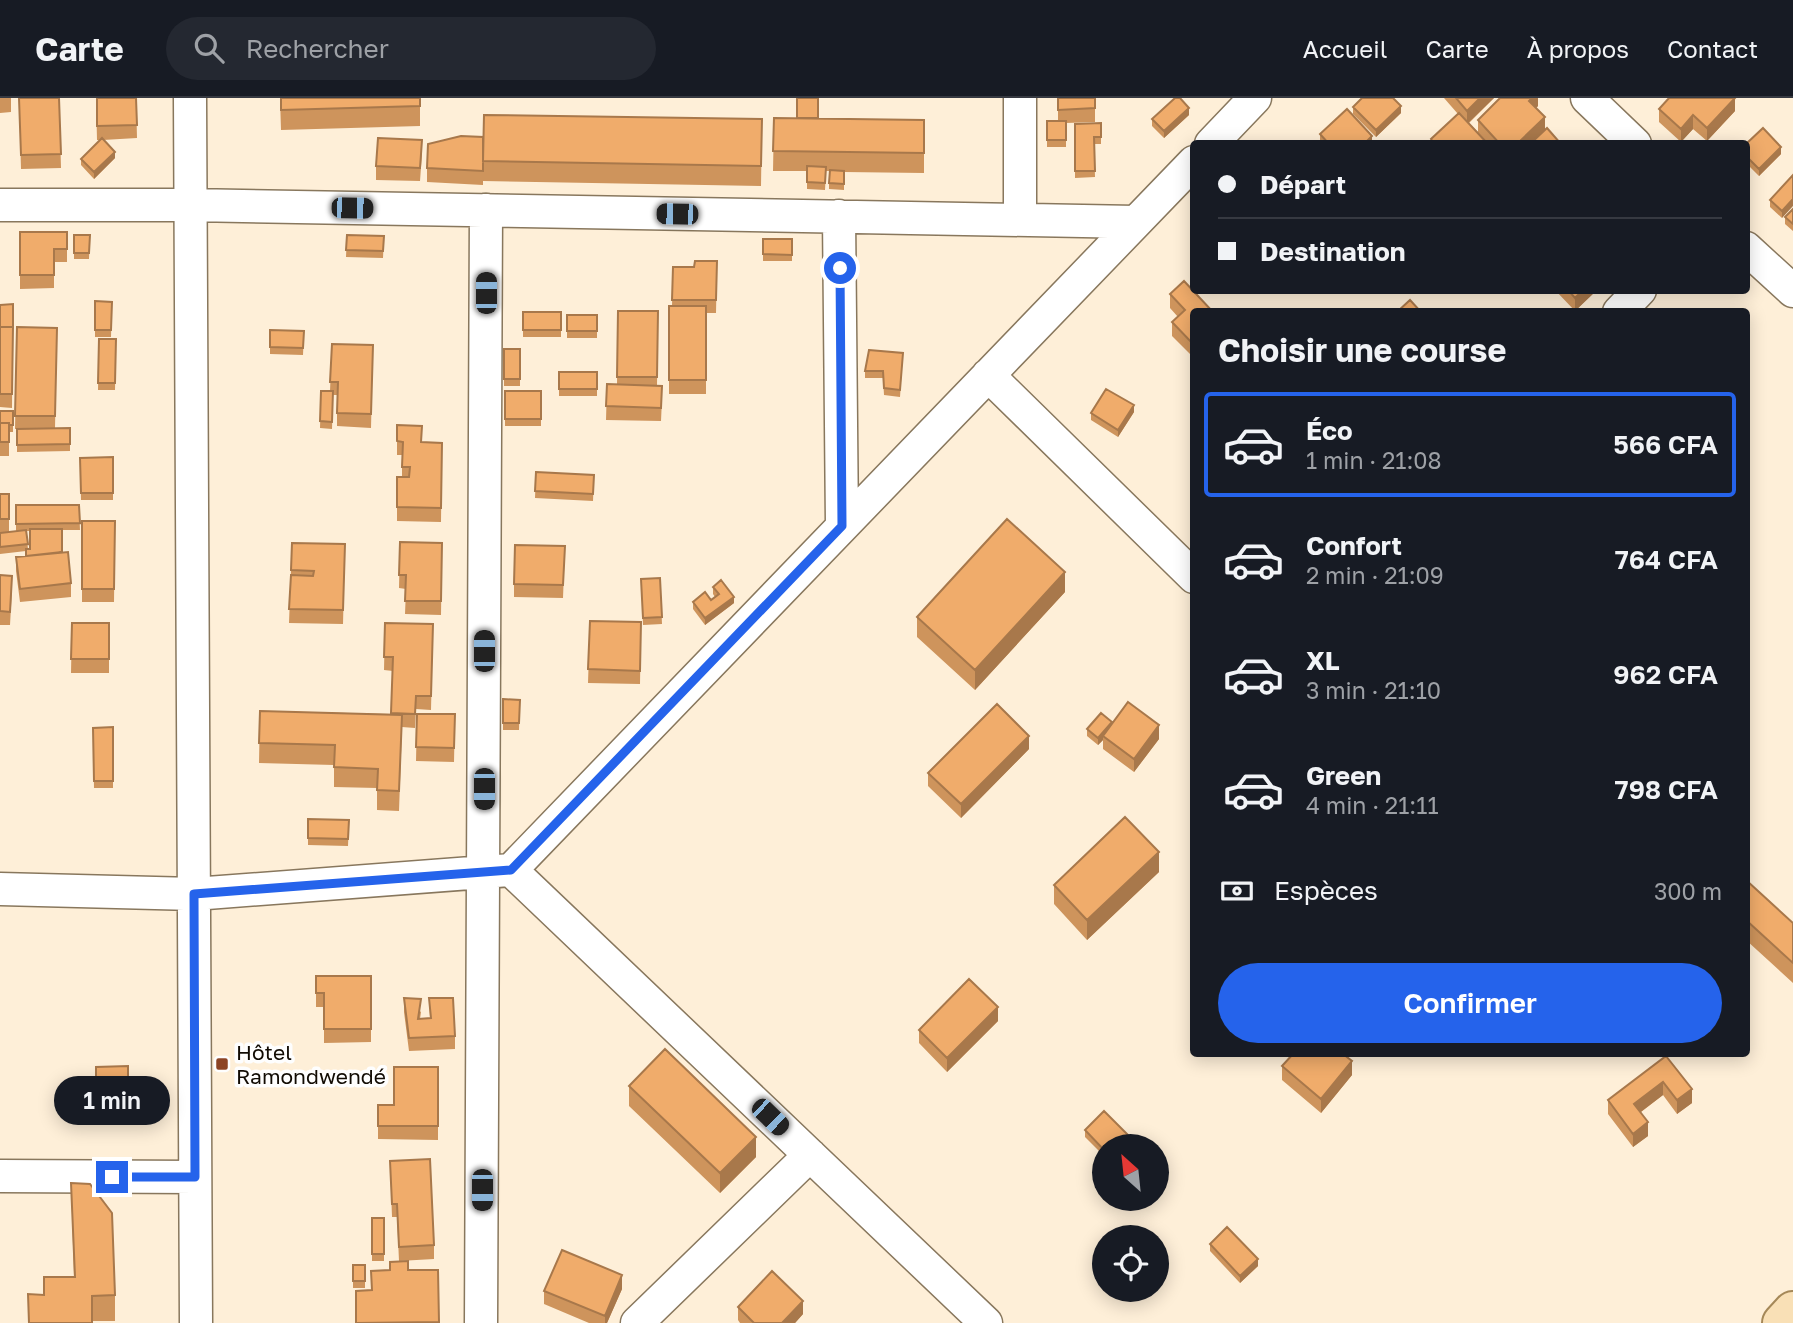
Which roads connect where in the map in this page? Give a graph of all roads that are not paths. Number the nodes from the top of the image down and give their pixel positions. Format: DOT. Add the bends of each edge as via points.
graph roads {
  1 [pos="190,98"];
  2 [pos="1020,98"];
  3 [pos="1255,98"];
  4 [pos="1587,98"];
  5 [pos="1215,140"];
  6 [pos="1631,140"];
  7 [pos="1190,166"];
  8 [pos="0,205"];
  9 [pos="190,205"];
  10 [pos="486,210"];
  11 [pos="839,216"];
  12 [pos="1020,219"];
  13 [pos="1136,222"];
  14 [pos="1750,252"];
  15 [pos="1793,290"];
  16 [pos="1636,294"];
  17 [pos="1623,308"];
  18 [pos="988,375"];
  19 [pos="842,526"];
  20 [pos="1190,573"];
  21 [pos="497,871"];
  22 [pos="0,889"];
  23 [pos="194,894"];
  24 [pos="810,1155"];
  25 [pos="0,1176"];
  26 [pos="195,1177"];
  27 [pos="1793,1311"];
  28 [pos="196,1323"];
  29 [pos="481,1323"];
  30 [pos="637,1323"];
  31 [pos="986,1323"];
  32 [pos="1782,1323"];
  1 -- 9 [label="street"];
  2 -- 12 [label="street"];
  3 -- 5 [label="street"];
  4 -- 6 [label="street"];
  7 -- 13 [label="street"];
  8 -- 9 [label="street"];
  9 -- 10 [label="street"];
  9 -- 23 [label="street"];
  10 -- 11 [label="street"];
  10 -- 21 [label="street"];
  11 -- 12 [label="street"];
  11 -- 19 [label="street"];
  12 -- 13 [label="street"];
  13 -- 18 [label="street"];
  14 -- 15 [label="street"];
  16 -- 17 [label="street"];
  18 -- 19 [label="street"];
  18 -- 20 [label="street"];
  19 -- 21 [label="street"];
  21 -- 23 [label="street"];
  21 -- 24 [label="street"];
  21 -- 29 [label="street"];
  22 -- 23 [label="street"];
  23 -- 26 [label="street"];
  24 -- 30 [label="street"];
  24 -- 31 [label="street"];
  25 -- 26 [label="street"];
  26 -- 28 [label="street"];
  27 -- 32 [label="main road"];
}
